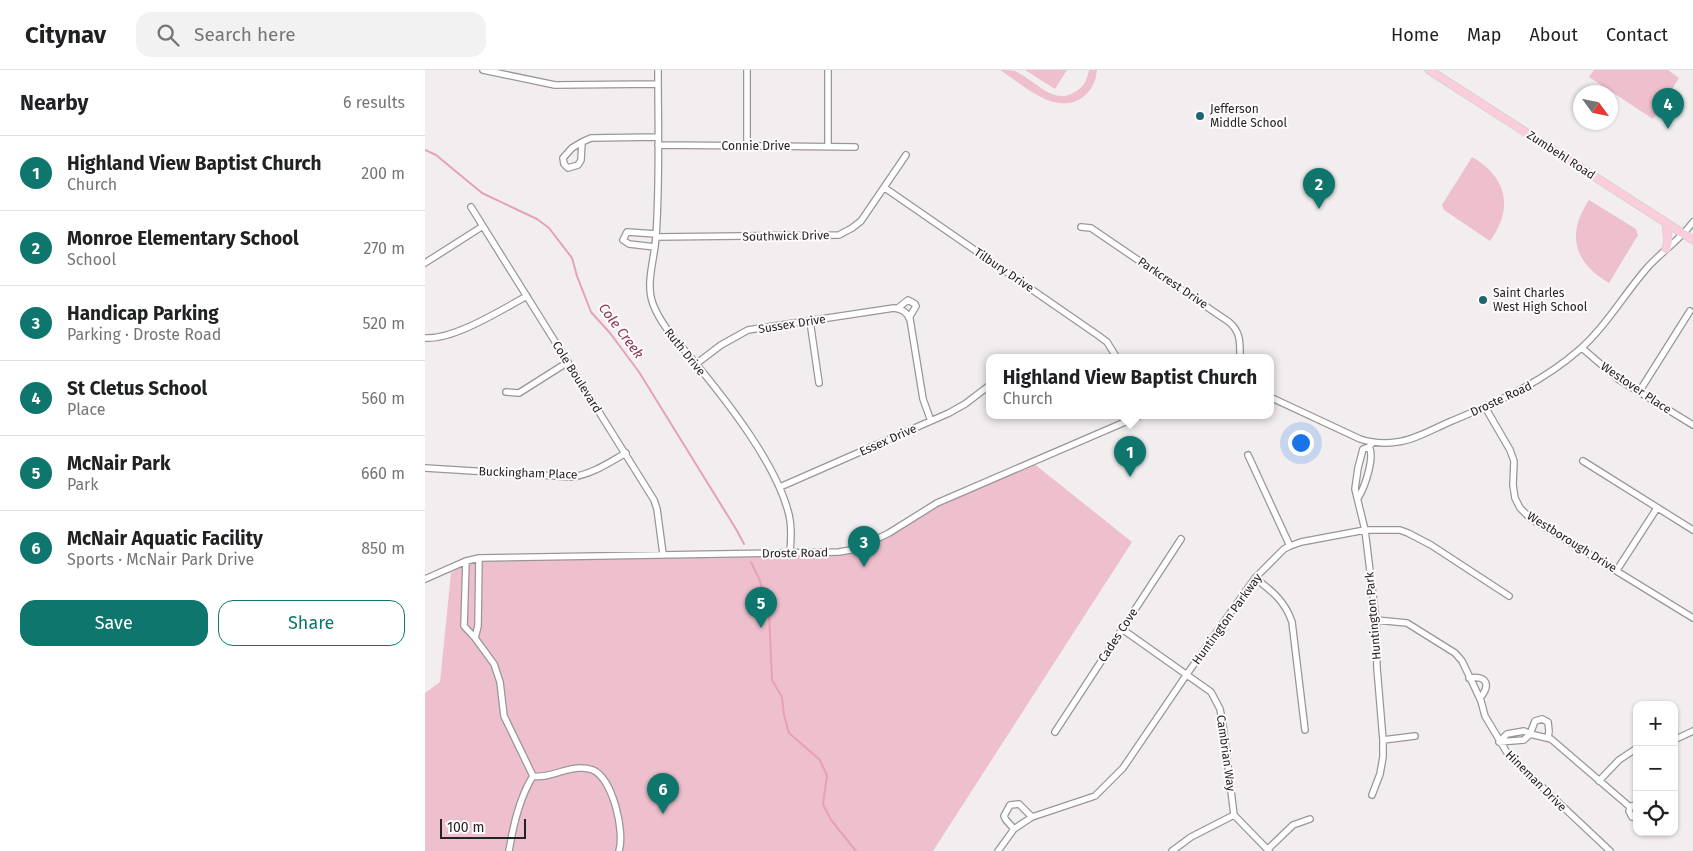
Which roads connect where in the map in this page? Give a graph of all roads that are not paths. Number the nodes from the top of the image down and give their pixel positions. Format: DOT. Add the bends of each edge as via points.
graph roads {
  1 [pos="483,70"];
  2 [pos="658,70"];
  3 [pos="747,70"];
  4 [pos="828,70"];
  5 [pos="1429,70"];
  6 [pos="501,72"];
  7 [pos="658,84"];
  8 [pos="658,137"];
  9 [pos="582,142"];
  10 [pos="658,145"];
  11 [pos="747,146"];
  12 [pos="828,146"];
  13 [pos="855,147"];
  14 [pos="906,155"];
  15 [pos="885,188"];
  16 [pos="471,207"];
  17 [pos="1693,222"];
  18 [pos="1666,223"];
  19 [pos="483,226"];
  20 [pos="1081,226"];
  21 [pos="1684,234"];
  22 [pos="656,236"];
  23 [pos="1693,240"];
  24 [pos="655,247"];
  25 [pos="1666,250"];
  26 [pos="425,262"];
  27 [pos="527,296"];
  28 [pos="898,308"];
  29 [pos="1690,311"];
  30 [pos="909,318"];
  31 [pos="810,321"];
  32 [pos="425,338"];
  33 [pos="1582,348"];
  34 [pos="1114,354"];
  35 [pos="1240,354"];
  36 [pos="568,362"];
  37 [pos="696,364"];
  38 [pos="819,383"];
  39 [pos="986,388"];
  40 [pos="505,392"];
  41 [pos="1639,392"];
  42 [pos="1274,399"];
  43 [pos="1485,407"];
  44 [pos="1132,419"];
  45 [pos="931,421"];
  46 [pos="1693,425"];
  47 [pos="1371,445"];
  48 [pos="626,453"];
  49 [pos="1248,455"];
  50 [pos="1583,461"];
  51 [pos="425,468"];
  52 [pos="780,487"];
  53 [pos="1358,498"];
  54 [pos="1657,508"];
  55 [pos="1365,530"];
  56 [pos="1693,530"];
  57 [pos="1181,539"];
  58 [pos="1290,546"];
  59 [pos="790,553"];
  60 [pos="663,554"];
  61 [pos="479,558"];
  62 [pos="466,561"];
  63 [pos="1617,570"];
  64 [pos="1255,578"];
  65 [pos="425,579"];
  66 [pos="1509,596"];
  67 [pos="1693,618"];
  68 [pos="1376,620"];
  69 [pos="1122,629"];
  70 [pos="475,638"];
  71 [pos="1187,674"];
  72 [pos="1469,678"];
  73 [pos="1480,698"];
  74 [pos="1305,730"];
  75 [pos="1693,731"];
  76 [pos="1055,732"];
  77 [pos="1530,734"];
  78 [pos="1415,736"];
  79 [pos="1548,738"];
  80 [pos="1678,738"];
  81 [pos="1383,740"];
  82 [pos="1499,742"];
  83 [pos="1633,751"];
  84 [pos="533,776"];
  85 [pos="1599,781"];
  86 [pos="1372,795"];
  87 [pos="1633,806"];
  88 [pos="1630,807"];
  89 [pos="1234,815"];
  90 [pos="1032,817"];
  91 [pos="1633,817"];
  92 [pos="1310,819"];
  93 [pos="1014,828"];
  94 [pos="1268,850"];
  95 [pos="509,851"];
  96 [pos="619,851"];
  97 [pos="998,851"];
  98 [pos="1172,851"];
  99 [pos="1610,851"];
  1 -- 6 [label="street"];
  2 -- 7 [label="street, Ruth Drive"];
  3 -- 11 [label="street"];
  4 -- 12 [label="street"];
  5 -- 18 [label="main road, Zumbehl Road"];
  6 -- 7 [label="street" via="555,85"];
  7 -- 8 [label="street, Ruth Drive"];
  8 -- 9 [label="street" via="591,138"];
  8 -- 10 [label="street, Ruth Drive"];
  9 -- 9 [label="street" via="581,160 575,167 568,168 563,158"];
  10 -- 11 [label="street, Connie Drive"];
  10 -- 22 [label="street, Ruth Drive"];
  11 -- 12 [label="street, Connie Drive"];
  12 -- 13 [label="street, Connie Drive"];
  14 -- 15 [label="street, Southwick Drive"];
  15 -- 22 [label="street, Southwick Drive" via="861,221 839,235"];
  15 -- 34 [label="street, Tilbury Drive" via="1099,336"];
  16 -- 19 [label="street, Cole Boulevard"];
  17 -- 21 [label="street, Droste Road"];
  18 -- 21 [label="main road, Zumbehl Road"];
  18 -- 25 [label="main road"];
  19 -- 26 [label="street"];
  19 -- 27 [label="street, Cole Boulevard"];
  20 -- 35 [label="street, Parkcrest Drive" via="1091,228 1229,322 1240,337"];
  21 -- 23 [label="main road, Zumbehl Road"];
  21 -- 25 [label="street, Droste Road"];
  22 -- 24 [label="street, Ruth Drive"];
  22 -- 24 [label="street, Southwick Drive" via="627,232 623,240 629,244"];
  24 -- 37 [label="street, Ruth Drive" via="651,274 652,302 671,336"];
  25 -- 33 [label="street, Droste Road" via="1646,269"];
  27 -- 32 [label="street" via="472,325 436,339"];
  27 -- 36 [label="street, Cole Boulevard"];
  28 -- 30 [label="street"];
  28 -- 30 [label="street, Sussex Drive" via="908,300 915,304"];
  28 -- 31 [label="street, Sussex Drive"];
  29 -- 41 [label="street"];
  30 -- 45 [label="street, Sussex Drive" via="923,399"];
  31 -- 37 [label="street, Sussex Drive" via="748,330"];
  31 -- 38 [label="street"];
  33 -- 41 [label="street, Westover Place" via="1606,371"];
  33 -- 43 [label="street, Droste Road" via="1545,377"];
  36 -- 40 [label="street" via="519,393"];
  36 -- 48 [label="street, Cole Boulevard"];
  37 -- 52 [label="street, Ruth Drive" via="747,431"];
  39 -- 45 [label="street, Essex Drive" via="965,404"];
  41 -- 46 [label="street, Westover Place"];
  42 -- 47 [label="street, Droste Road"];
  43 -- 47 [label="street, Droste Road" via="1414,437"];
  43 -- 63 [label="street, Westborough Drive" via="1514,461 1513,485 1520,508 1530,518"];
  44 -- 59 [label="street, Droste Road" via="937,503 856,550"];
  45 -- 52 [label="street, Essex Drive"];
  47 -- 53 [label="street" via="1366,482"];
  47 -- 53 [label="street, Huntington Park" via="1363,448 1358,468 1355,489"];
  48 -- 51 [label="street, Buckingham Place" via="592,472 571,477"];
  48 -- 60 [label="street, Cole Boulevard" via="656,505"];
  49 -- 58 [label="street"];
  50 -- 54 [label="street"];
  52 -- 59 [label="street, Ruth Drive" via="789,513"];
  53 -- 55 [label="street, Huntington Park"];
  54 -- 56 [label="street"];
  54 -- 63 [label="street"];
  55 -- 58 [label="street, Huntington Parkway"];
  55 -- 66 [label="street, Huntington Parkway" via="1409,533"];
  55 -- 68 [label="street, Huntington Park"];
  57 -- 69 [label="street, Cades Cove"];
  58 -- 64 [label="street, Huntington Parkway"];
  59 -- 60 [label="street, Droste Road"];
  60 -- 61 [label="street, Droste Road"];
  61 -- 62 [label="street, Droste Road"];
  61 -- 70 [label="street" via="479,626"];
  62 -- 65 [label="street, Droste Road"];
  62 -- 70 [label="street" via="464,626"];
  63 -- 67 [label="street, Westborough Drive"];
  64 -- 71 [label="street, Huntington Parkway"];
  64 -- 74 [label="street" via="1287,608 1292,622"];
  68 -- 72 [label="street, Hineman Drive" via="1407,623 1430,636 1455,653"];
  68 -- 81 [label="street, Huntington Park"];
  69 -- 71 [label="street, Cambrian Way"];
  69 -- 76 [label="street, Cades Cove"];
  70 -- 84 [label="street" via="494,664 504,716"];
  71 -- 89 [label="street, Cambrian Way" via="1211,692 1220,709"];
  71 -- 90 [label="street, Huntington Parkway" via="1123,768 1095,796"];
  72 -- 73 [label="street, Hineman Drive"];
  72 -- 73 [label="street, Hineman Drive" via="1482,678 1486,683 1485,693"];
  73 -- 82 [label="street, Hineman Drive" via="1485,716"];
  75 -- 80 [label="street"];
  77 -- 79 [label="street"];
  77 -- 79 [label="street" via="1535,722 1542,719 1548,722"];
  77 -- 82 [label="street" via="1524,740"];
  78 -- 81 [label="street"];
  79 -- 85 [label="street"];
  81 -- 86 [label="street, Huntington Park" via="1381,774"];
  82 -- 99 [label="street, Hineman Drive" via="1509,756"];
  83 -- 85 [label="street"];
  84 -- 95 [label="street" via="513,829"];
  84 -- 96 [label="street" via="542,778 581,768 594,770 614,800 620,823"];
  85 -- 88 [label="street"];
  87 -- 88 [label="street"];
  88 -- 91 [label="street" via="1630,816"];
  89 -- 94 [label="street"];
  89 -- 98 [label="street" via="1191,837"];
  90 -- 93 [label="street, Huntington Parkway"];
  90 -- 93 [label="street" via="1019,804 1010,805 1004,816"];
  92 -- 94 [label="street" via="1293,825"];
  93 -- 97 [label="street, Huntington Parkway"];
}
